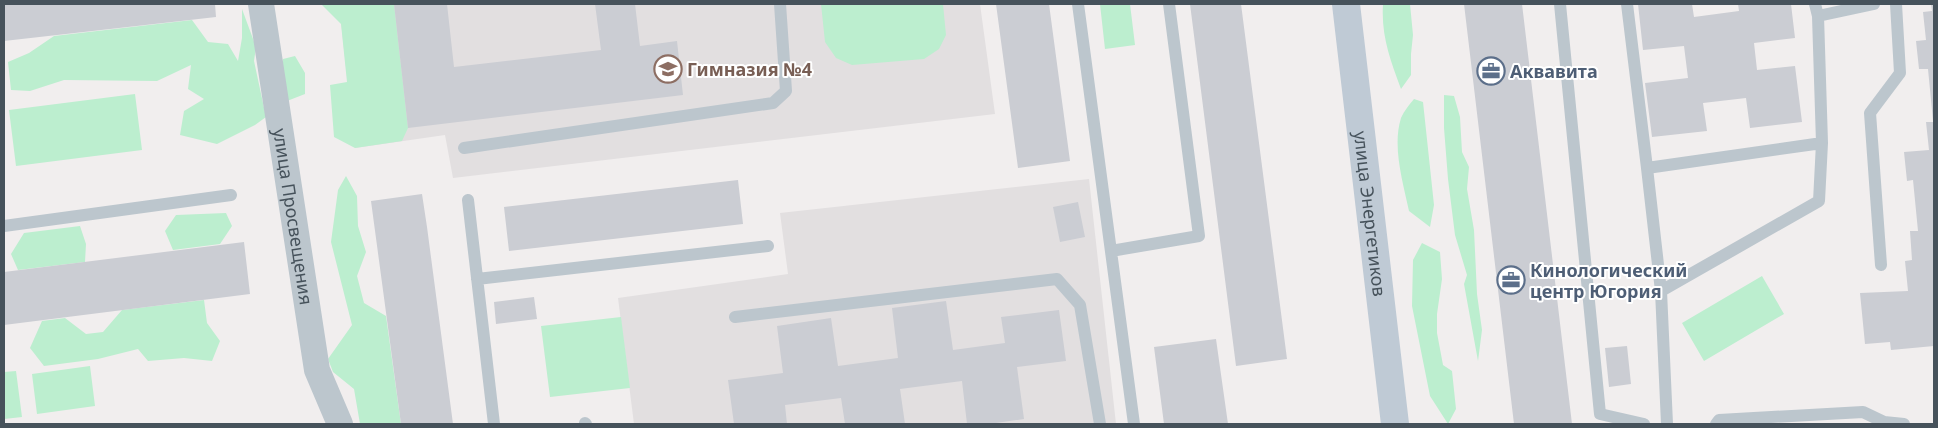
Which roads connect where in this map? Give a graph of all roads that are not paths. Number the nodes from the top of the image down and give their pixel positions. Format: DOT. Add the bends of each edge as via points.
graph roads {
  1 [pos="261,4"];
  2 [pos="780,4"];
  3 [pos="1078,4"];
  4 [pos="1169,4"];
  5 [pos="1346,4"];
  6 [pos="1560,4"];
  7 [pos="1627,4"];
  8 [pos="1874,4"];
  9 [pos="1896,4"];
  10 [pos="1816,10"];
  11 [pos="1822,143"];
  12 [pos="464,148"];
  13 [pos="1647,168"];
  14 [pos="231,195"];
  15 [pos="468,200"];
  16 [pos="4,226"];
  17 [pos="768,246"];
  18 [pos="1112,251"];
  19 [pos="1881,265"];
  20 [pos="477,279"];
  21 [pos="1661,291"];
  22 [pos="734,317"];
  23 [pos="1884,423"];
  24 [pos="340,424"];
  25 [pos="494,424"];
  26 [pos="1100,424"];
  27 [pos="1134,424"];
  28 [pos="1395,424"];
  29 [pos="1644,424"];
  30 [pos="1667,424"];
  31 [pos="1716,424"];
  32 [pos="1904,424"];
  1 -- 24 [label="street, улица Просвещения" via="317,370"];
  2 -- 12 [label="lane" via="786,91 773,102"];
  3 -- 18 [label="lane"];
  4 -- 18 [label="lane" via="1199,236"];
  5 -- 28 [label="main road, улица Энергетиков"];
  6 -- 29 [label="lane" via="1600,414"];
  7 -- 13 [label="lane"];
  8 -- 10 [label="lane"];
  9 -- 19 [label="lane" via="1900,73 1870,113"];
  10 -- 11 [label="lane"];
  11 -- 13 [label="lane"];
  11 -- 21 [label="lane" via="1819,201"];
  13 -- 21 [label="lane"];
  14 -- 16 [label="lane"];
  15 -- 20 [label="lane"];
  17 -- 20 [label="lane"];
  18 -- 27 [label="lane"];
  20 -- 25 [label="lane"];
  21 -- 30 [label="lane"];
  22 -- 26 [label="lane" via="1057,279 1080,305"];
  23 -- 31 [label="lane" via="1863,412 1719,420"];
  23 -- 32 [label="lane"];
}
